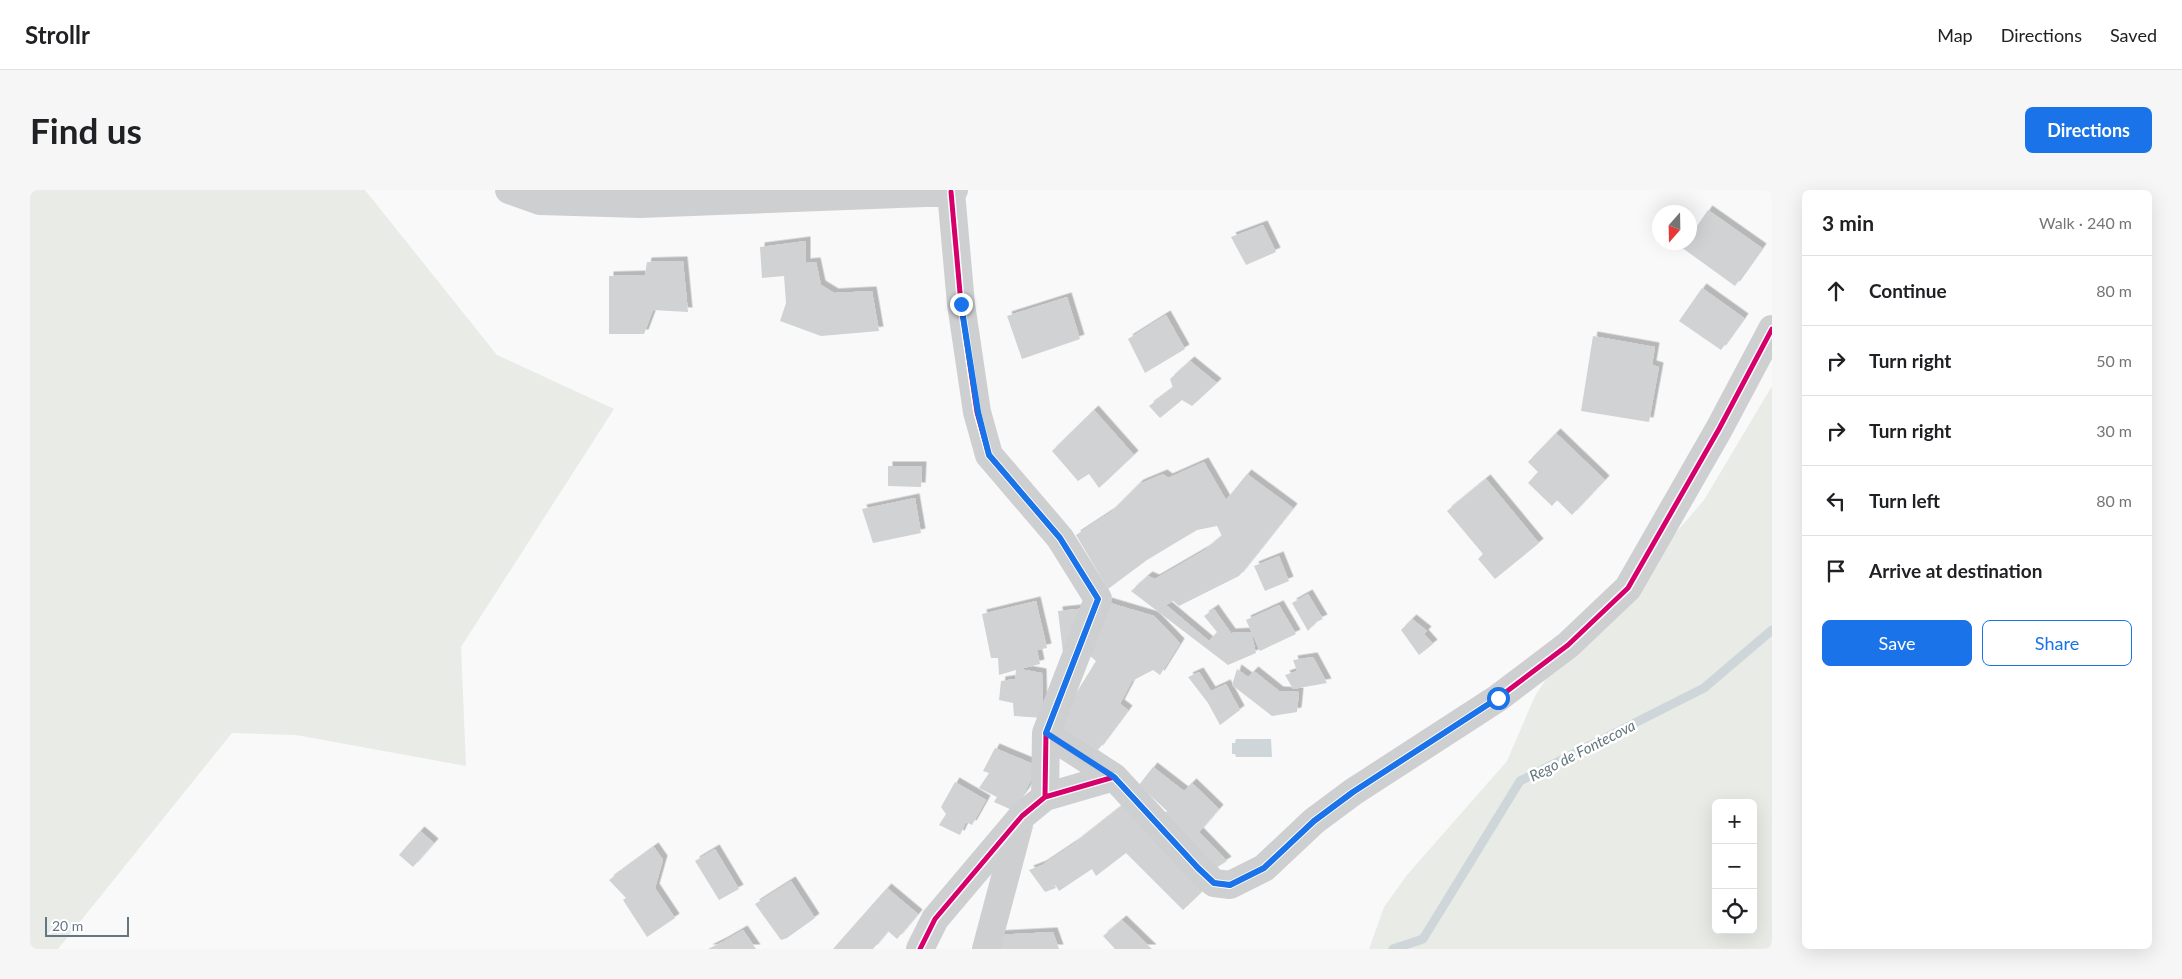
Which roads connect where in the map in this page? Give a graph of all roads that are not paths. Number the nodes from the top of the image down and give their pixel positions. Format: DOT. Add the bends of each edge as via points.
graph roads {
  1 [pos="509,190"];
  2 [pos="952,191"];
  3 [pos="1772,329"];
  4 [pos="1046,733"];
  5 [pos="1114,777"];
  6 [pos="1045,798"];
  7 [pos="1022,816"];
  8 [pos="920,949"];
  9 [pos="986,949"];
  1 -- 2 [label="street" via="540,201 640,204"];
  2 -- 4 [label="street" via="961,304 978,412 989,455 1060,538 1098,599"];
  3 -- 5 [label="street" via="1628,588 1568,645 1498,698 1353,792 1314,821 1264,868 1230,885 1214,883"];
  4 -- 5 [label="street"];
  4 -- 6 [label="street"];
  5 -- 6 [label="street"];
  6 -- 7 [label="street"];
  7 -- 8 [label="street" via="936,919"];
  7 -- 9 [label="street"];
}
